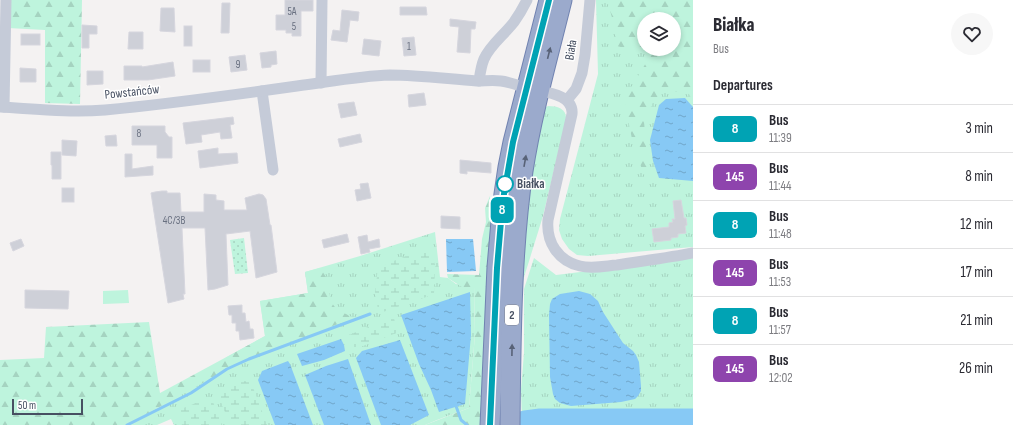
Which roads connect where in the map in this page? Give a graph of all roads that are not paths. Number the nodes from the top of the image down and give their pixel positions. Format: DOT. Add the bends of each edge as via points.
graph roads {
  1 [pos="6,0"];
  2 [pos="322,0"];
  3 [pos="527,0"];
  4 [pos="549,0"];
  5 [pos="562,0"];
  6 [pos="590,0"];
  7 [pos="479,81"];
  8 [pos="321,83"];
  9 [pos="533,90"];
  10 [pos="262,91"];
  11 [pos="567,100"];
  12 [pos="2,107"];
  13 [pos="273,170"];
  14 [pos="693,253"];
  15 [pos="490,425"];
  16 [pos="510,425"];
  1 -- 12 [label="street, Powstańców"];
  2 -- 8 [label="street"];
  3 -- 7 [label="street" via="514,23 482,61"];
  4 -- 9 [label="highway, 2"];
  9 -- 5 [label="highway, 2, one-way"];
  6 -- 11 [label="street, Biała" via="582,73 576,89"];
  7 -- 8 [label="street, Powstańców" via="389,75"];
  7 -- 9 [label="street, Powstańców" via="501,88"];
  8 -- 10 [label="street, Powstańców"];
  9 -- 11 [label="street, Powstańców"];
  9 -- 15 [label="highway, 2" via="510,154 506,181 497,268"];
  16 -- 9 [label="highway, 2, one-way" via="513,289 518,216 533,119"];
  10 -- 12 [label="street, Powstańców" via="91,111"];
  10 -- 13 [label="street"];
  11 -- 14 [label="street" via="572,108 572,114 547,225 549,239 558,253 570,263 589,267"];
}
